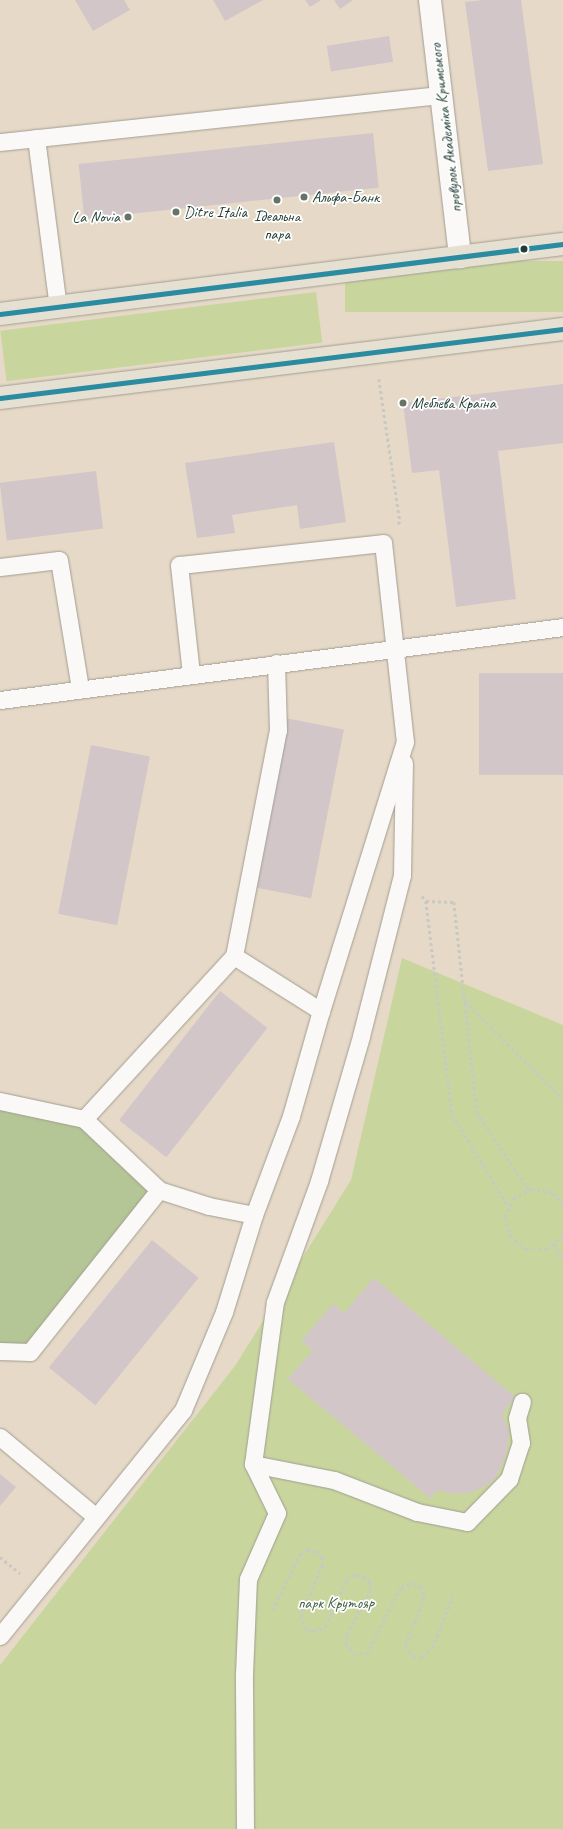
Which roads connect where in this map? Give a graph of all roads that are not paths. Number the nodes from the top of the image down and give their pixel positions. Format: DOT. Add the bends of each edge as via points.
graph roads {
  1 [pos="430,0"];
  2 [pos="441,95"];
  3 [pos="36,138"];
  4 [pos="0,142"];
  5 [pos="563,244"];
  6 [pos="460,257"];
  7 [pos="58,307"];
  8 [pos="0,314"];
  9 [pos="563,329"];
  10 [pos="0,398"];
  11 [pos="0,567"];
  12 [pos="563,627"];
  13 [pos="393,649"];
  14 [pos="276,663"];
  15 [pos="191,674"];
  16 [pos="80,688"];
  17 [pos="0,700"];
  18 [pos="405,742"];
  19 [pos="234,956"];
  20 [pos="321,1012"];
  21 [pos="0,1101"];
  22 [pos="84,1119"];
  23 [pos="159,1190"];
  24 [pos="254,1215"];
  25 [pos="0,1351"];
  26 [pos="522,1402"];
  27 [pos="0,1437"];
  28 [pos="253,1464"];
  29 [pos="96,1517"];
  30 [pos="0,1636"];
  31 [pos="245,1829"];
  1 -- 2 [label="street, провулок Академіка Кримського"];
  2 -- 3 [label="lane"];
  2 -- 6 [label="street, провулок Академіка Кримського"];
  3 -- 4 [label="lane"];
  3 -- 7 [label="lane"];
  5 -- 6 [label="main road"];
  6 -- 7 [label="main road"];
  7 -- 8 [label="main road"];
  9 -- 10 [label="main road"];
  11 -- 16 [label="lane" via="59,560"];
  12 -- 13 [label="lane"];
  13 -- 14 [label="lane"];
  13 -- 15 [label="lane" via="383,543 179,565"];
  13 -- 18 [label="lane"];
  14 -- 15 [label="lane"];
  14 -- 19 [label="lane" via="278,730"];
  15 -- 16 [label="lane"];
  16 -- 17 [label="lane"];
  18 -- 20 [label="lane"];
  18 -- 28 [label="lane" via="402,875 361,1036 319,1181 275,1302"];
  19 -- 20 [label="lane"];
  19 -- 22 [label="lane"];
  20 -- 24 [label="lane" via="291,1116"];
  21 -- 22 [label="lane"];
  22 -- 23 [label="lane"];
  23 -- 24 [label="lane" via="209,1206"];
  23 -- 25 [label="lane" via="30,1352"];
  24 -- 29 [label="lane" via="224,1312 183,1410"];
  26 -- 28 [label="lane" via="517,1418 521,1443 509,1479 467,1522 418,1512 334,1480"];
  27 -- 29 [label="lane"];
  28 -- 31 [label="lane" via="278,1513 248,1579"];
  29 -- 30 [label="lane"];
}
